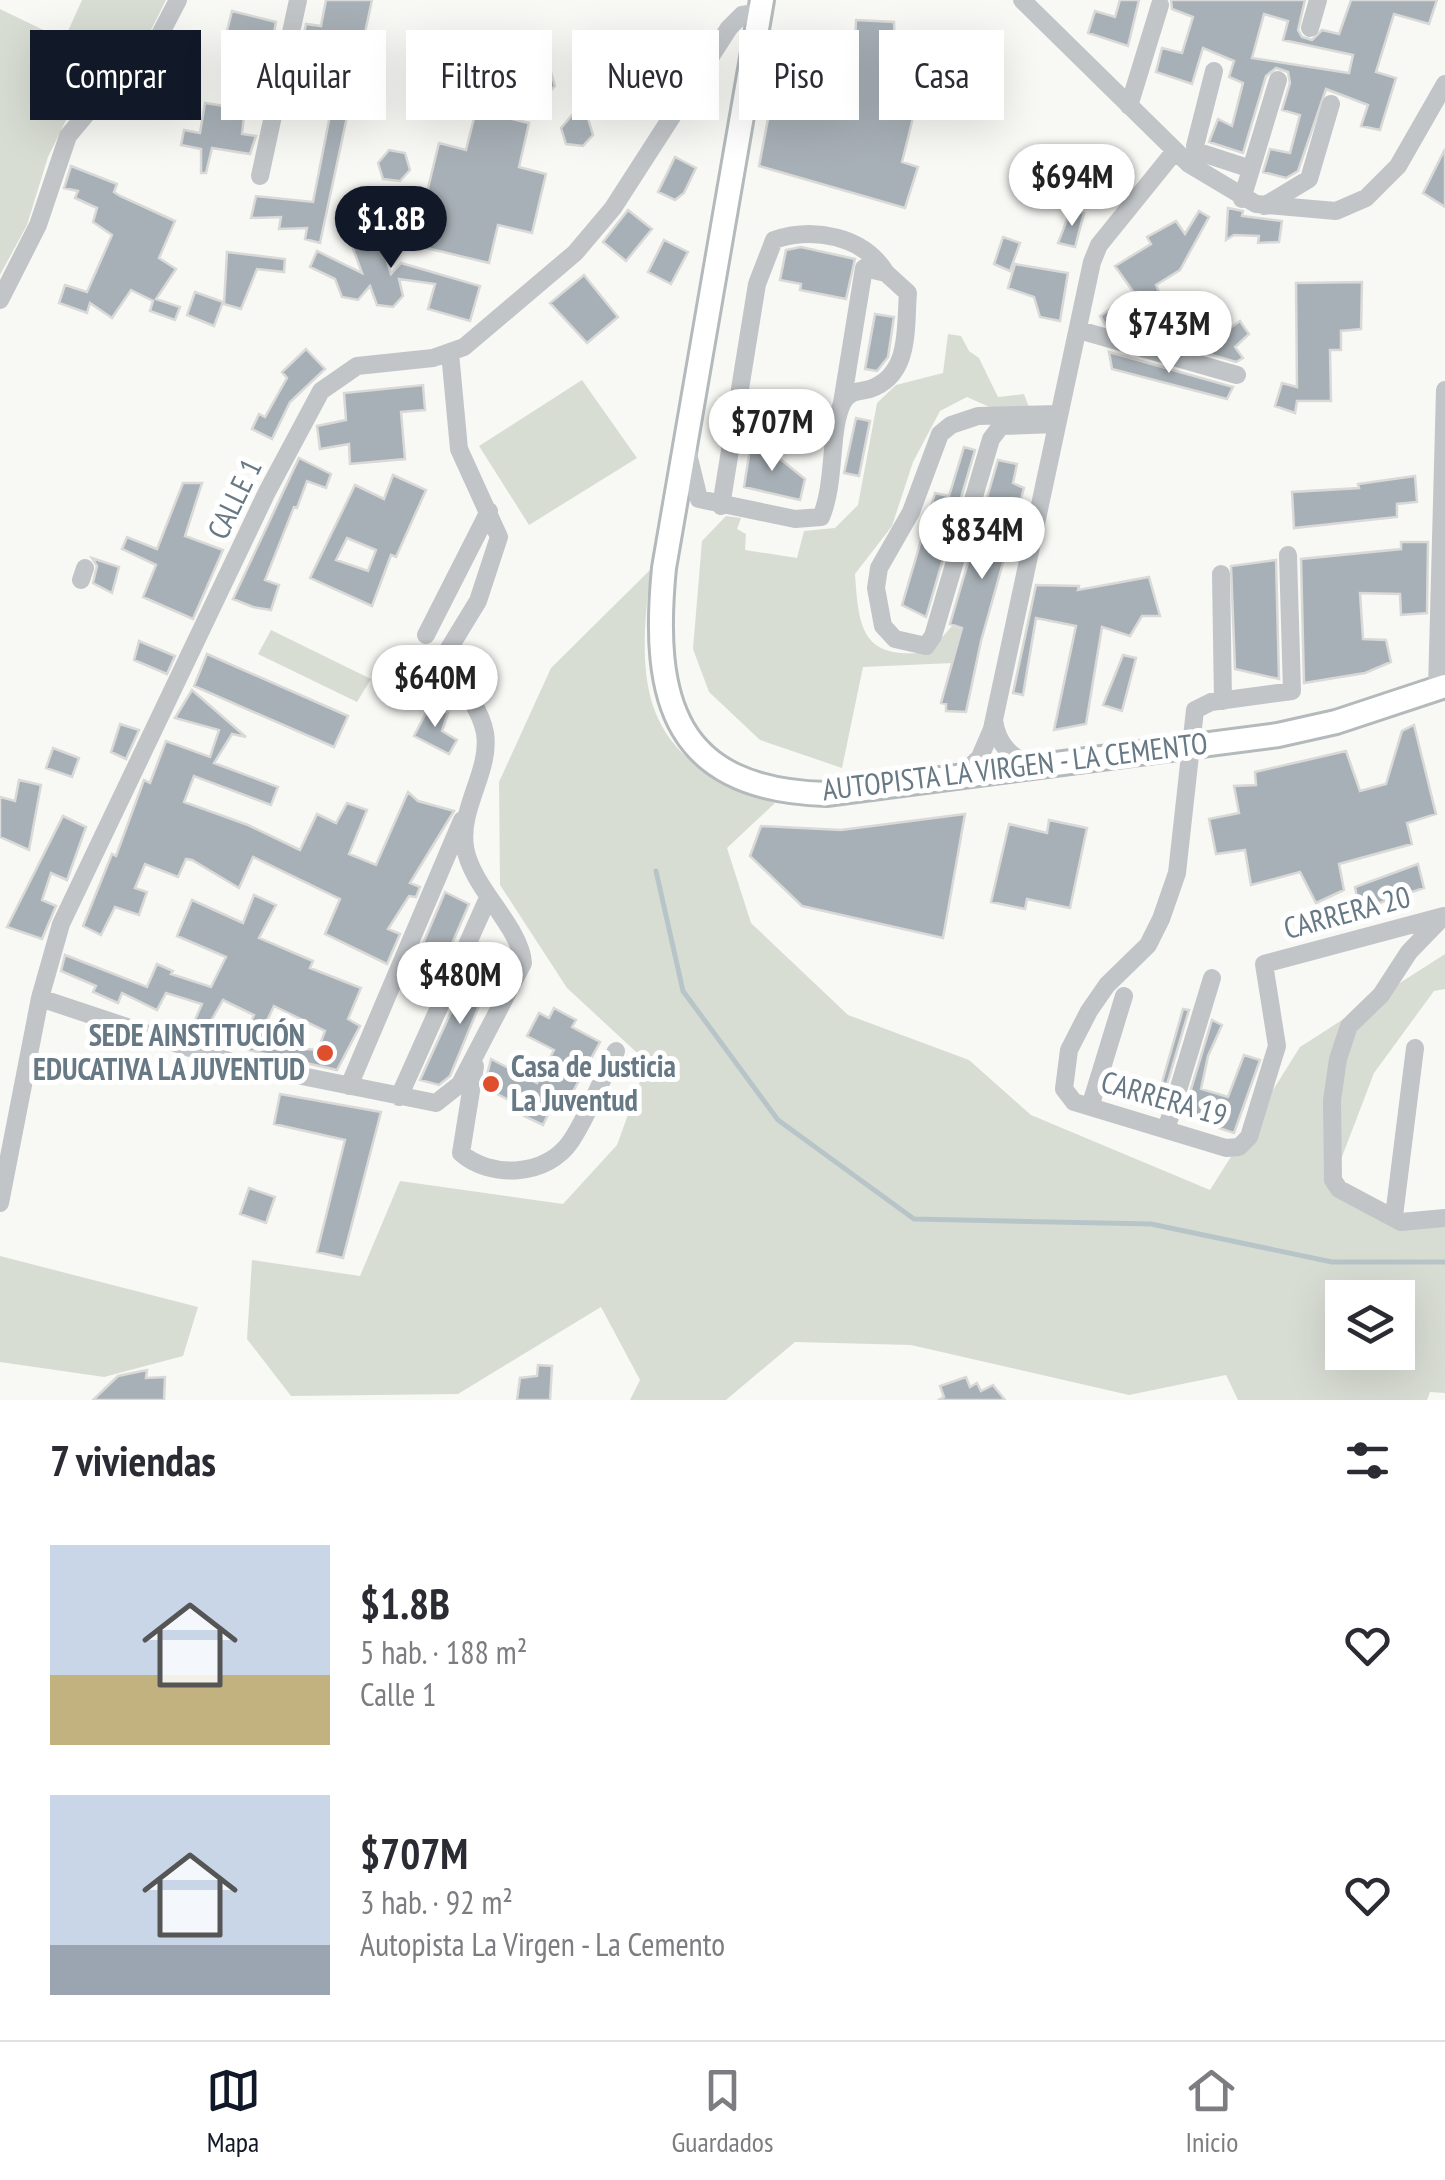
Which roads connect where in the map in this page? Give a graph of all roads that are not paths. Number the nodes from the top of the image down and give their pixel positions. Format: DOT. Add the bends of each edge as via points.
graph roads {
  1 [pos="178,0"];
  2 [pos="298,0"];
  3 [pos="1022,0"];
  4 [pos="1318,0"];
  5 [pos="1160,5"];
  6 [pos="761,6"];
  7 [pos="1310,28"];
  8 [pos="1214,71"];
  9 [pos="1278,80"];
  10 [pos="1445,84"];
  11 [pos="1331,104"];
  12 [pos="1129,106"];
  13 [pos="1175,150"];
  14 [pos="1250,169"];
  15 [pos="260,176"];
  16 [pos="1242,199"];
  17 [pos="1264,206"];
  18 [pos="886,273"];
  19 [pos="0,300"];
  20 [pos="1079,330"];
  21 [pos="450,353"];
  22 [pos="1237,375"];
  23 [pos="1445,390"];
  24 [pos="842,403"];
  25 [pos="1058,419"];
  26 [pos="685,445"];
  27 [pos="721,506"];
  28 [pos="489,510"];
  29 [pos="1288,555"];
  30 [pos="1222,574"];
  31 [pos="426,634"];
  32 [pos="1441,688"];
  33 [pos="1223,701"];
  34 [pos="993,714"];
  35 [pos="1190,744"];
  36 [pos="1046,768"];
  37 [pos="959,778"];
  38 [pos="467,808"];
  39 [pos="488,898"];
  40 [pos="1444,916"];
  41 [pos="1212,978"];
  42 [pos="1124,996"];
  43 [pos="40,998"];
  44 [pos="1415,1048"];
  45 [pos="616,1050"];
  46 [pos="475,1060"];
  47 [pos="349,1086"];
  48 [pos="399,1097"];
  49 [pos="1082,1105"];
  50 [pos="1166,1130"];
  51 [pos="1239,1147"];
  52 [pos="0,1203"];
  53 [pos="1394,1216"];
  54 [pos="1445,1218"];
  1 -- 19 [label="street" via="135,77 68,136 38,225"];
  2 -- 15 [label="street"];
  3 -- 12 [label="street"];
  4 -- 7 [label="street"];
  5 -- 12 [label="street"];
  6 -- 21 [label="street, CALLE 1" via="729,28 593,236 488,330"];
  6 -- 26 [label="main road, AUTOPISTA LA VIRGEN - LA CEMENTO"];
  8 -- 14 [label="street" via="1195,146"];
  9 -- 14 [label="street"];
  10 -- 17 [label="street" via="1398,166 1366,198 1336,211"];
  11 -- 17 [label="street" via="1309,179"];
  12 -- 13 [label="street"];
  13 -- 16 [label="street"];
  13 -- 20 [label="street" via="1099,245"];
  14 -- 16 [label="street"];
  16 -- 17 [label="street"];
  18 -- 24 [label="street" via="864,268"];
  18 -- 24 [label="street" via="908,294 902,363 887,380 852,392"];
  18 -- 27 [label="street" via="876,258 834,236 797,232 774,240 757,284"];
  20 -- 22 [label="street"];
  20 -- 25 [label="street"];
  21 -- 28 [label="street" via="459,449"];
  21 -- 43 [label="street, CALLE 1" via="357,366 320,390 62,924"];
  23 -- 32 [label="street"];
  24 -- 27 [label="street" via="830,497 821,518"];
  25 -- 25 [label="street" via="1001,426 991,440 932,636 926,646 894,639 878,609 879,568 906,525 940,434 978,416"];
  25 -- 34 [label="street"];
  26 -- 27 [label="street" via="699,499"];
  26 -- 37 [label="main road, AUTOPISTA LA VIRGEN - LA CEMENTO" via="658,635 672,708 689,738 741,780 779,793"];
  28 -- 31 [label="street"];
  28 -- 38 [label="street" via="500,537 478,600 442,660 485,735"];
  29 -- 33 [label="street" via="1292,692"];
  30 -- 33 [label="street"];
  32 -- 35 [label="main road, AUTOPISTA LA VIRGEN - LA CEMENTO" via="1278,735"];
  33 -- 35 [label="street" via="1195,710"];
  34 -- 36 [label="street" via="1014,757"];
  34 -- 37 [label="street" via="987,744"];
  35 -- 36 [label="main road, AUTOPISTA LA VIRGEN - LA CEMENTO"];
  35 -- 49 [label="street" via="1176,874 1148,945 1107,985 1069,1050 1064,1089"];
  36 -- 37 [label="main road, AUTOPISTA LA VIRGEN - LA CEMENTO"];
  38 -- 39 [label="street" via="465,848"];
  38 -- 47 [label="street"];
  39 -- 46 [label="street" via="522,952 522,963"];
  39 -- 48 [label="street"];
  40 -- 51 [label="street, CARRERA 20" via="1264,964 1277,1046 1250,1137"];
  40 -- 53 [label="street" via="1349,1026 1332,1100 1333,1180 1356,1202"];
  41 -- 50 [label="street"];
  42 -- 49 [label="street"];
  43 -- 47 [label="street" via="232,1062"];
  43 -- 52 [label="street, CALLE 1"];
  44 -- 53 [label="street"];
  45 -- 46 [label="street" via="565,1148 512,1173 486,1169 461,1152"];
  46 -- 48 [label="street" via="443,1102"];
  47 -- 48 [label="street"];
  49 -- 50 [label="street, CARRERA 19"];
  50 -- 51 [label="street, CARRERA 19"];
  53 -- 54 [label="street" via="1422,1223"];
}
